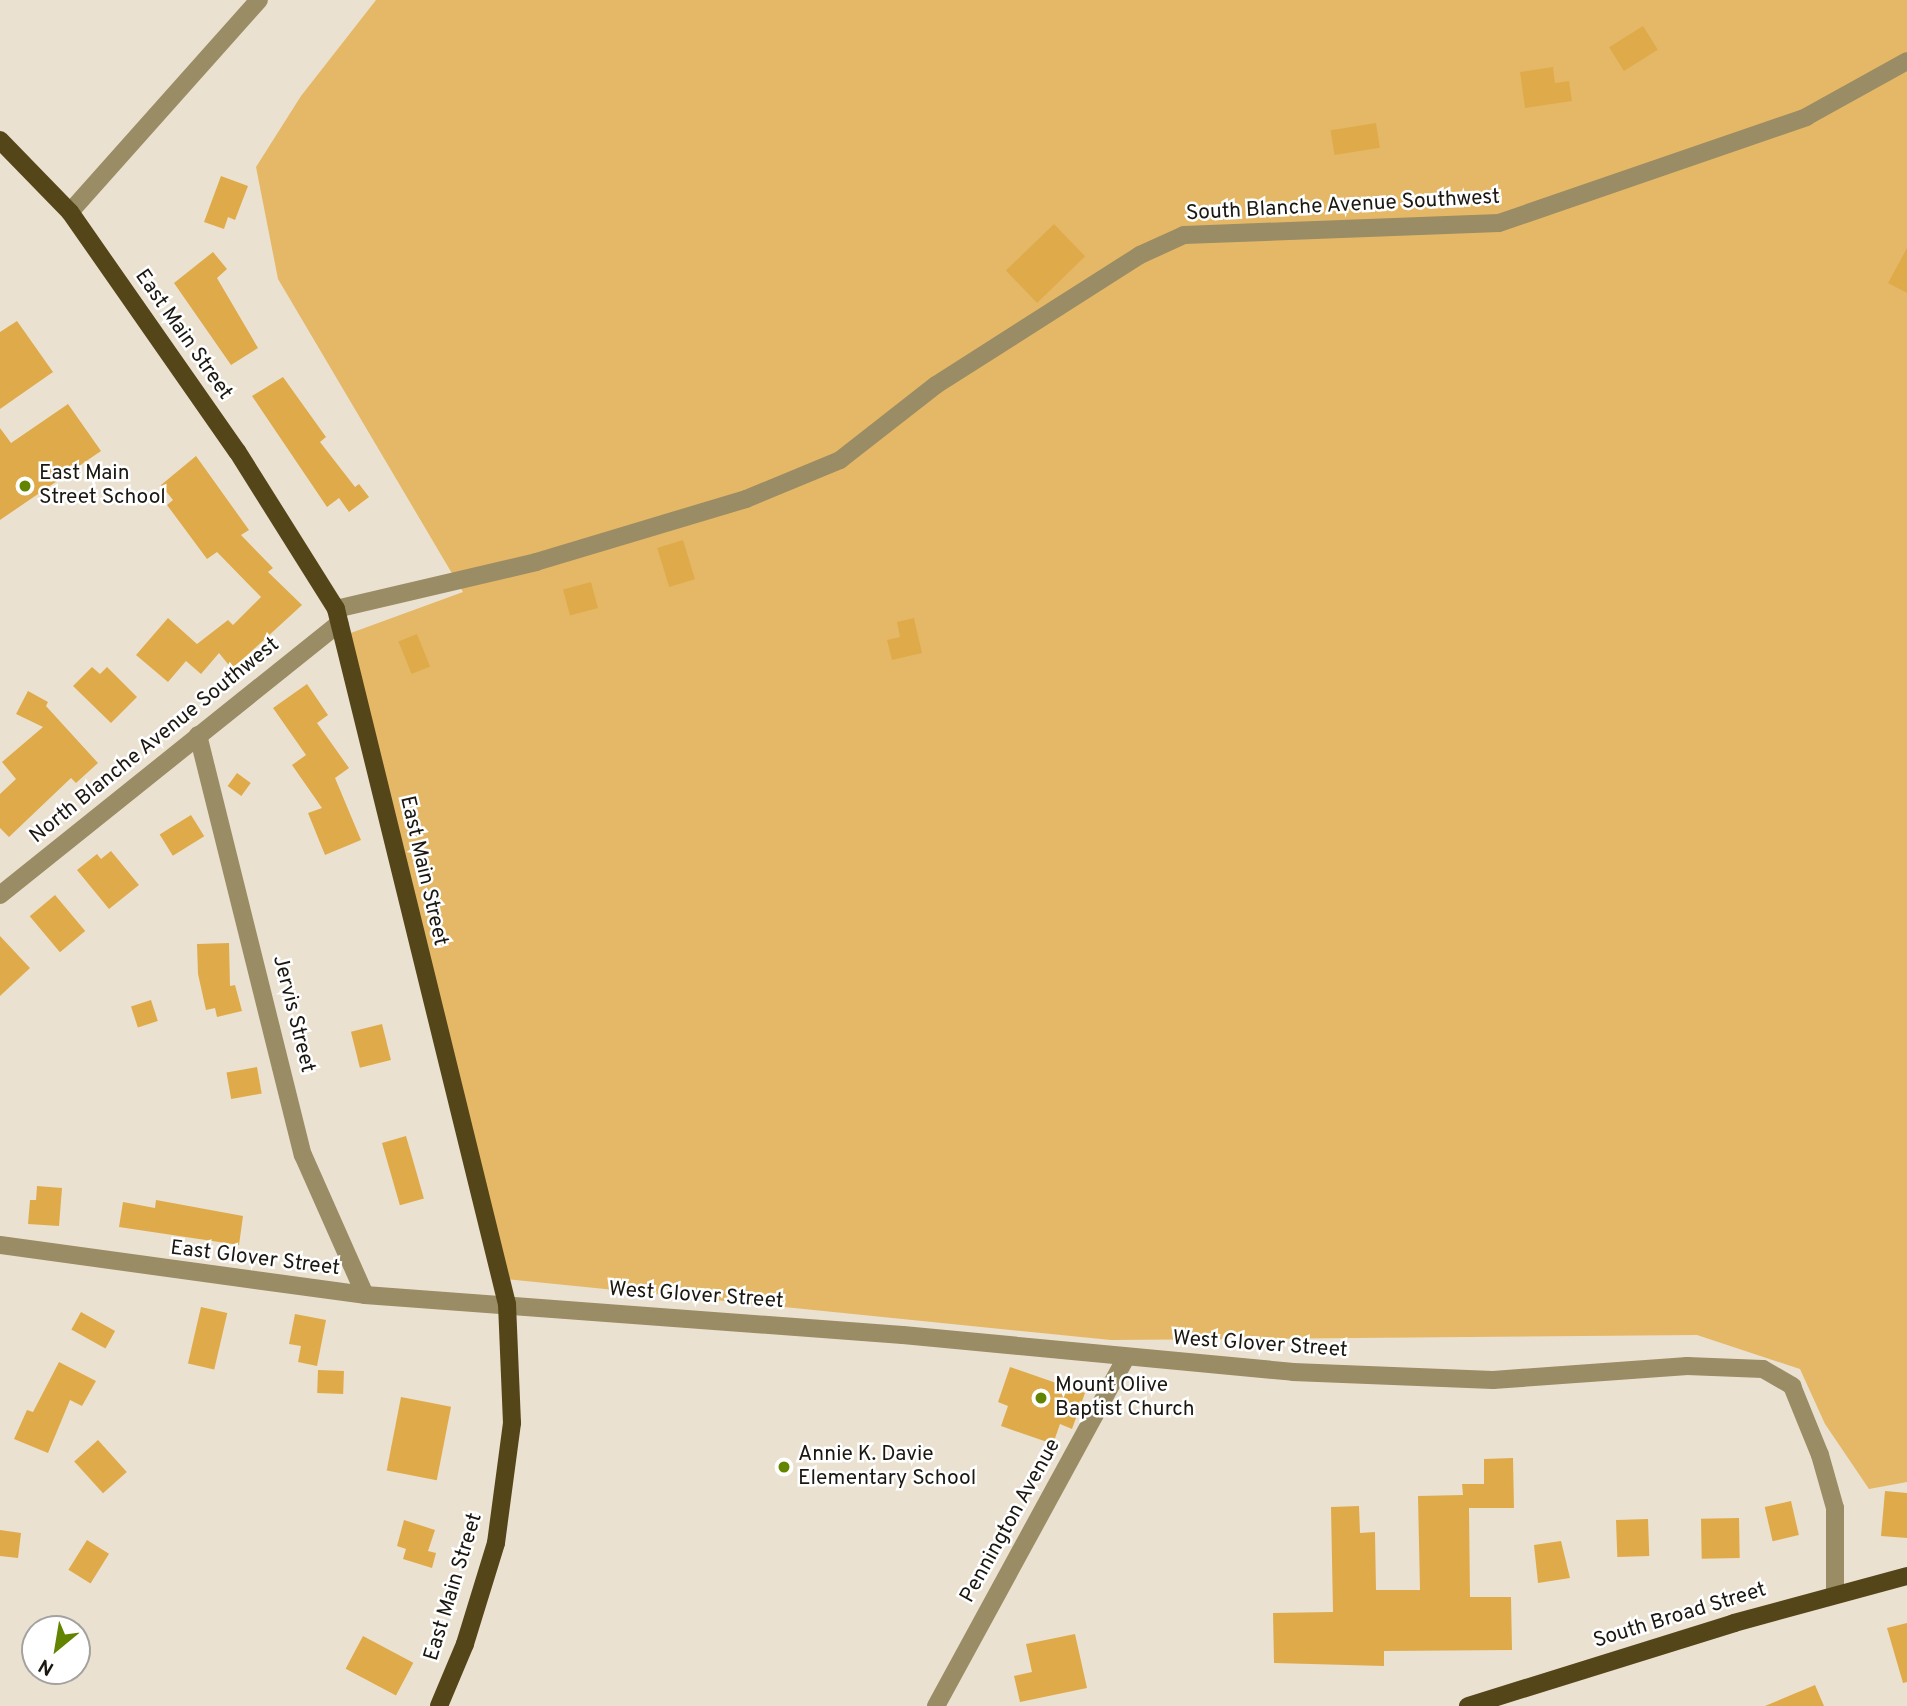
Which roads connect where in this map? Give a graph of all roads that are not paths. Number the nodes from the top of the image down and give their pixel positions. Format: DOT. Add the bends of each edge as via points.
graph roads {
  1 [pos="259,0"];
  2 [pos="1907,61"];
  3 [pos="0,140"];
  4 [pos="70,212"];
  5 [pos="337,616"];
  6 [pos="198,735"];
  7 [pos="0,895"];
  8 [pos="0,1245"];
  9 [pos="365,1295"];
  10 [pos="507,1304"];
  11 [pos="1126,1357"];
  12 [pos="1907,1576"];
  13 [pos="1835,1594"];
  14 [pos="439,1706"];
  15 [pos="936,1706"];
  16 [pos="1468,1706"];
  1 -- 4 [label="street"];
  2 -- 5 [label="street, South Blanche Avenue Southwest" via="1806,117 1499,223 1184,235 1140,255 936,385 840,460 746,499"];
  3 -- 4 [label="main road, East Main Street"];
  4 -- 5 [label="main road, East Main Street" via="237,451"];
  5 -- 6 [label="street, North Blanche Avenue Southwest"];
  5 -- 10 [label="main road, East Main Street"];
  6 -- 7 [label="street, North Blanche Avenue Southwest"];
  6 -- 9 [label="street, Jervis Street" via="303,1155"];
  8 -- 9 [label="street, East Glover Street"];
  9 -- 10 [label="street, East Glover Street"];
  10 -- 11 [label="street, West Glover Street"];
  10 -- 14 [label="main road, East Main Street" via="512,1423 496,1543 465,1644"];
  11 -- 13 [label="street, West Glover Street" via="1293,1372 1493,1380 1687,1366 1763,1369 1792,1386 1820,1455 1835,1508"];
  11 -- 15 [label="street, Pennington Avenue"];
  12 -- 13 [label="main road, South Broad Street"];
  13 -- 16 [label="main road, South Broad Street"];
}
